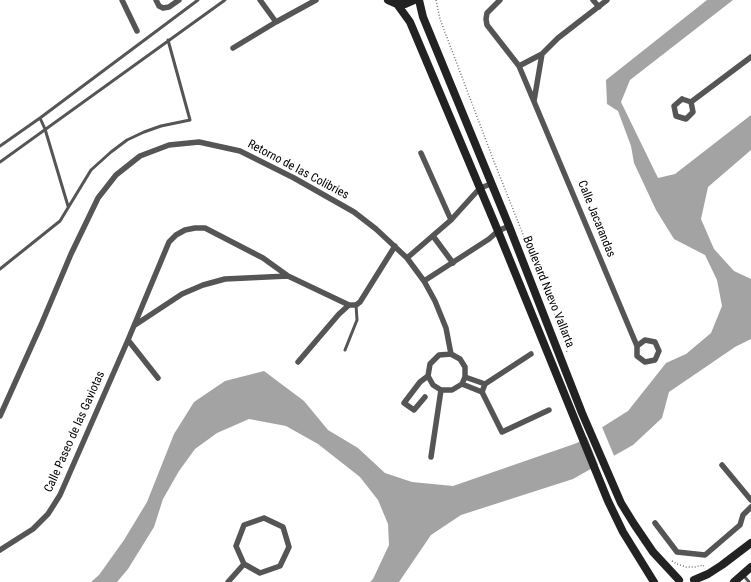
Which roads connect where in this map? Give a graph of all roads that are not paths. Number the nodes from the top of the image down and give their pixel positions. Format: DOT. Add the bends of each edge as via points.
graph roads {
  1 [pos="122,0"];
  2 [pos="156,0"];
  3 [pos="179,0"];
  4 [pos="198,0"];
  5 [pos="225,0"];
  6 [pos="260,0"];
  7 [pos="316,0"];
  8 [pos="388,0"];
  9 [pos="414,0"];
  10 [pos="419,0"];
  11 [pos="500,0"];
  12 [pos="593,0"];
  13 [pos="607,0"];
  14 [pos="397,4"];
  15 [pos="599,7"];
  16 [pos="276,22"];
  17 [pos="137,31"];
  18 [pos="168,40"];
  19 [pos="234,48"];
  20 [pos="542,54"];
  21 [pos="751,57"];
  22 [pos="519,66"];
  23 [pos="534,101"];
  24 [pos="691,102"];
  25 [pos="40,118"];
  26 [pos="45,129"];
  27 [pos="0,146"];
  28 [pos="421,152"];
  29 [pos="0,162"];
  30 [pos="491,184"];
  31 [pos="480,188"];
  32 [pos="68,206"];
  33 [pos="451,220"];
  34 [pos="509,226"];
  35 [pos="498,231"];
  36 [pos="433,236"];
  37 [pos="395,246"];
  38 [pos="408,258"];
  39 [pos="453,263"];
  40 [pos="0,269"];
  41 [pos="288,276"];
  42 [pos="424,281"];
  43 [pos="353,305"];
  44 [pos="134,325"];
  45 [pos="128,340"];
  46 [pos="637,346"];
  47 [pos="345,350"];
  48 [pos="451,354"];
  49 [pos="531,354"];
  50 [pos="298,362"];
  51 [pos="428,376"];
  52 [pos="465,377"];
  53 [pos="158,378"];
  54 [pos="462,384"];
  55 [pos="485,384"];
  56 [pos="441,390"];
  57 [pos="482,392"];
  58 [pos="425,397"];
  59 [pos="549,410"];
  60 [pos="0,416"];
  61 [pos="431,457"];
  62 [pos="722,465"];
  63 [pos="751,500"];
  64 [pos="751,507"];
  65 [pos="655,523"];
  66 [pos="751,543"];
  67 [pos="0,550"];
  68 [pos="244,564"];
  69 [pos="750,568"];
  70 [pos="743,574"];
  71 [pos="677,581"];
  72 [pos="696,581"];
  73 [pos="228,582"];
  74 [pos="654,582"];
  75 [pos="734,582"];
  76 [pos="749,582"];
  1 -- 17 [label="street"];
  2 -- 3 [label="street" via="163,8"];
  4 -- 25 [label="lane"];
  5 -- 18 [label="lane"];
  6 -- 16 [label="street"];
  7 -- 16 [label="street"];
  8 -- 14 [label="main road"];
  9 -- 14 [label="main road"];
  10 -- 30 [label="main road, Boulevard Nuevo Vallarta"];
  11 -- 22 [label="street" via="487,13 487,25"];
  12 -- 15 [label="street"];
  13 -- 15 [label="street"];
  14 -- 31 [label="main road, Boulevard Nuevo Vallarta" via="410,22"];
  15 -- 20 [label="street" via="558,38"];
  16 -- 19 [label="street"];
  18 -- 26 [label="lane"];
  18 -- 32 [label="lane" via="190,120 161,126 127,140 96,166"];
  20 -- 22 [label="street"];
  20 -- 23 [label="street"];
  21 -- 24 [label="street"];
  22 -- 23 [label="street, Calle Jacarandas"];
  23 -- 46 [label="street, Calle Jacarandas"];
  25 -- 26 [label="lane"];
  25 -- 27 [label="lane"];
  26 -- 29 [label="lane"];
  26 -- 32 [label="lane"];
  28 -- 33 [label="street"];
  30 -- 31 [label="street"];
  30 -- 34 [label="main road, Boulevard Nuevo Vallarta"];
  31 -- 33 [label="street"];
  31 -- 35 [label="main road, Boulevard Nuevo Vallarta"];
  32 -- 40 [label="lane" via="60,221"];
  33 -- 36 [label="street"];
  34 -- 35 [label="street"];
  34 -- 71 [label="main road, Boulevard Nuevo Vallarta" via="582,413 621,503 653,552"];
  35 -- 39 [label="street"];
  35 -- 74 [label="main road, Boulevard Nuevo Vallarta" via="608,501 623,532"];
  36 -- 38 [label="street"];
  36 -- 39 [label="street"];
  37 -- 38 [label="street, Retorno de las Colibries"];
  37 -- 43 [label="street" via="360,302"];
  37 -- 60 [label="street, Retorno de las Colibries" via="354,212 240,151 199,142 169,145 140,156 116,175 98,198"];
  38 -- 42 [label="street, Retorno de las Colibries"];
  39 -- 42 [label="street"];
  41 -- 43 [label="street, Calle Paseo de las Gaviotas"];
  41 -- 44 [label="street, Calle Paseo de las Gaviotas" via="225,279 202,285 182,294"];
  41 -- 44 [label="street, Calle Paseo de las Gaviotas" via="263,258 205,228 185,230 169,242"];
  42 -- 48 [label="street, Retorno de las Colibries" via="436,301 446,328"];
  43 -- 47 [label="lane" via="357,320"];
  43 -- 50 [label="street" via="339,314"];
  44 -- 45 [label="street, Calle Paseo de las Gaviotas"];
  45 -- 53 [label="street"];
  45 -- 67 [label="street, Calle Paseo de las Gaviotas" via="60,494 48,514 33,529"];
  48 -- 51 [label="street" via="439,355 430,364"];
  48 -- 52 [label="street" via="460,359 465,367"];
  49 -- 55 [label="street"];
  51 -- 56 [label="street" via="433,385"];
  51 -- 58 [label="street" via="404,403 414,410"];
  52 -- 54 [label="street"];
  52 -- 55 [label="street"];
  54 -- 56 [label="street" via="452,390"];
  54 -- 57 [label="street"];
  55 -- 57 [label="street"];
  56 -- 61 [label="street"];
  57 -- 59 [label="street" via="502,432"];
  62 -- 63 [label="street"];
  64 -- 65 [label="street" via="743,515 740,524 705,555 677,552"];
  66 -- 72 [label="main road"];
  68 -- 68 [label="street" via="236,546 244,525 264,518 282,527 289,548 280,566 260,573"];
  68 -- 73 [label="street"];
  69 -- 70 [label="main road"];
  70 -- 75 [label="main road"];
  70 -- 76 [label="lane"];
  71 -- 72 [label="main road"];
}
